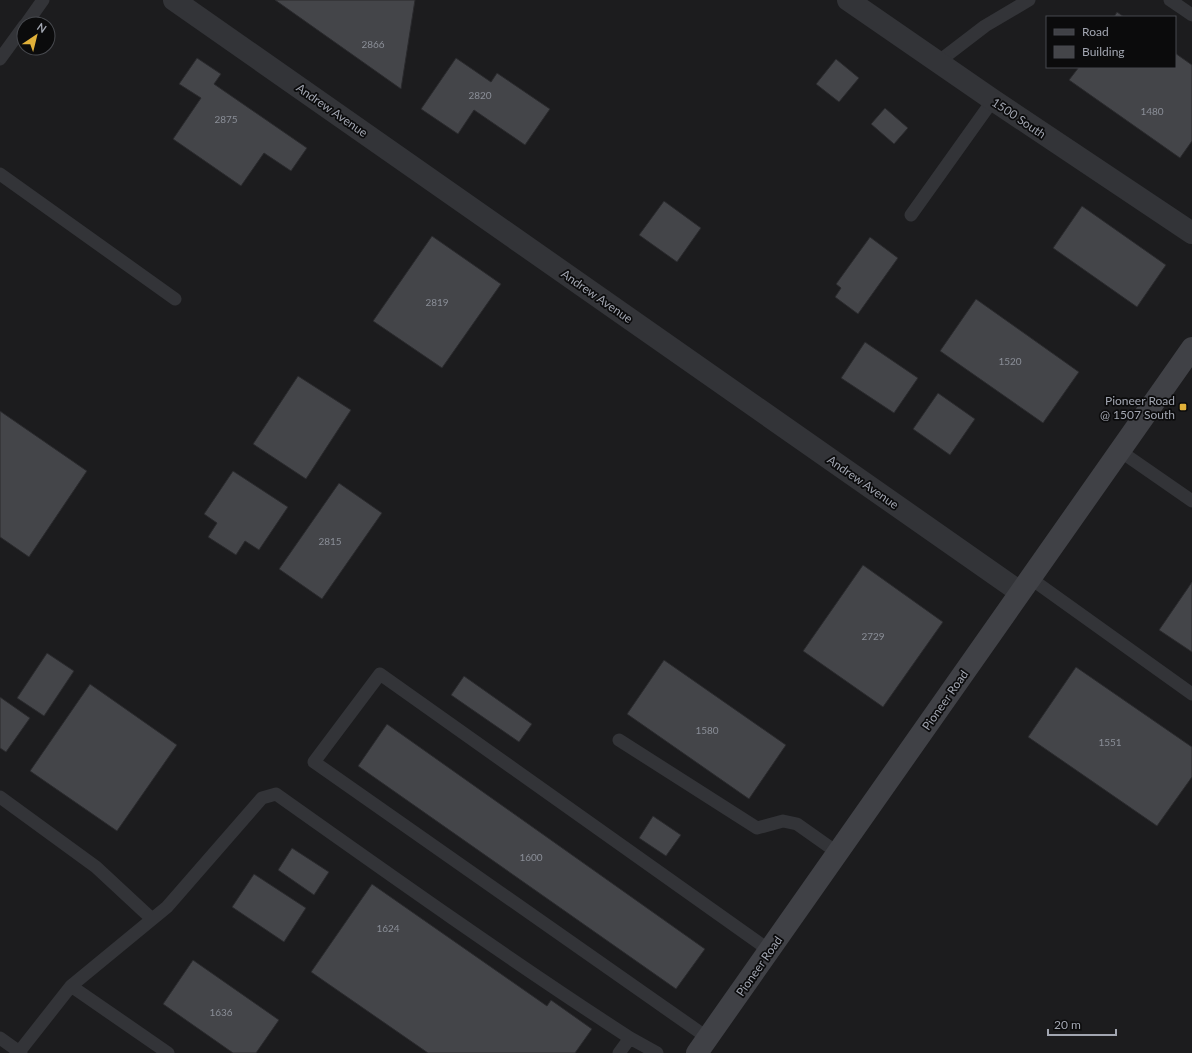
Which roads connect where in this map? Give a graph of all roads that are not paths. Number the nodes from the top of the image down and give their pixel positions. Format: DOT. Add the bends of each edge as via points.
graph roads {
  1 [pos="43,0"];
  2 [pos="174,0"];
  3 [pos="848,0"];
  4 [pos="1029,0"];
  5 [pos="1170,0"];
  6 [pos="1192,15"];
  7 [pos="31,16"];
  8 [pos="16,37"];
  9 [pos="0,59"];
  10 [pos="938,62"];
  11 [pos="993,100"];
  12 [pos="0,174"];
  13 [pos="911,215"];
  14 [pos="1192,233"];
  15 [pos="176,299"];
  16 [pos="1192,348"];
  17 [pos="1120,451"];
  18 [pos="1192,501"];
  19 [pos="1025,585"];
  20 [pos="1192,694"];
  21 [pos="619,740"];
  22 [pos="0,797"];
  23 [pos="838,853"];
  24 [pos="152,919"];
  25 [pos="769,950"];
  26 [pos="71,986"];
  27 [pos="0,1038"];
  28 [pos="630,1038"];
  29 [pos="702,1046"];
  30 [pos="20,1052"];
  31 [pos="168,1053"];
  32 [pos="619,1053"];
  33 [pos="657,1053"];
  1 -- 7 [label="lane"];
  2 -- 19 [label="street, Andrew Avenue"];
  3 -- 10 [label="street, 1500 South"];
  4 -- 10 [label="lane" via="986,26"];
  5 -- 6 [label="lane"];
  8 -- 9 [label="lane"];
  10 -- 11 [label="street, 1500 South"];
  11 -- 13 [label="lane"];
  11 -- 14 [label="street, 1500 South"];
  12 -- 15 [label="lane"];
  16 -- 17 [label="main road, Pioneer Road"];
  17 -- 18 [label="lane"];
  17 -- 19 [label="main road, Pioneer Road"];
  19 -- 20 [label="lane"];
  19 -- 23 [label="main road, Pioneer Road"];
  21 -- 23 [label="lane" via="757,828 783,821 797,824"];
  22 -- 24 [label="lane" via="96,867"];
  23 -- 25 [label="main road, Pioneer Road"];
  24 -- 26 [label="lane"];
  24 -- 28 [label="lane" via="167,907 262,798 276,794 471,931"];
  25 -- 29 [label="main road, Pioneer Road"];
  25 -- 29 [label="lane" via="380,674 314,762 658,1003"];
  26 -- 30 [label="lane"];
  26 -- 31 [label="lane"];
  27 -- 30 [label="lane"];
  28 -- 32 [label="lane"];
  28 -- 33 [label="lane"];
}
